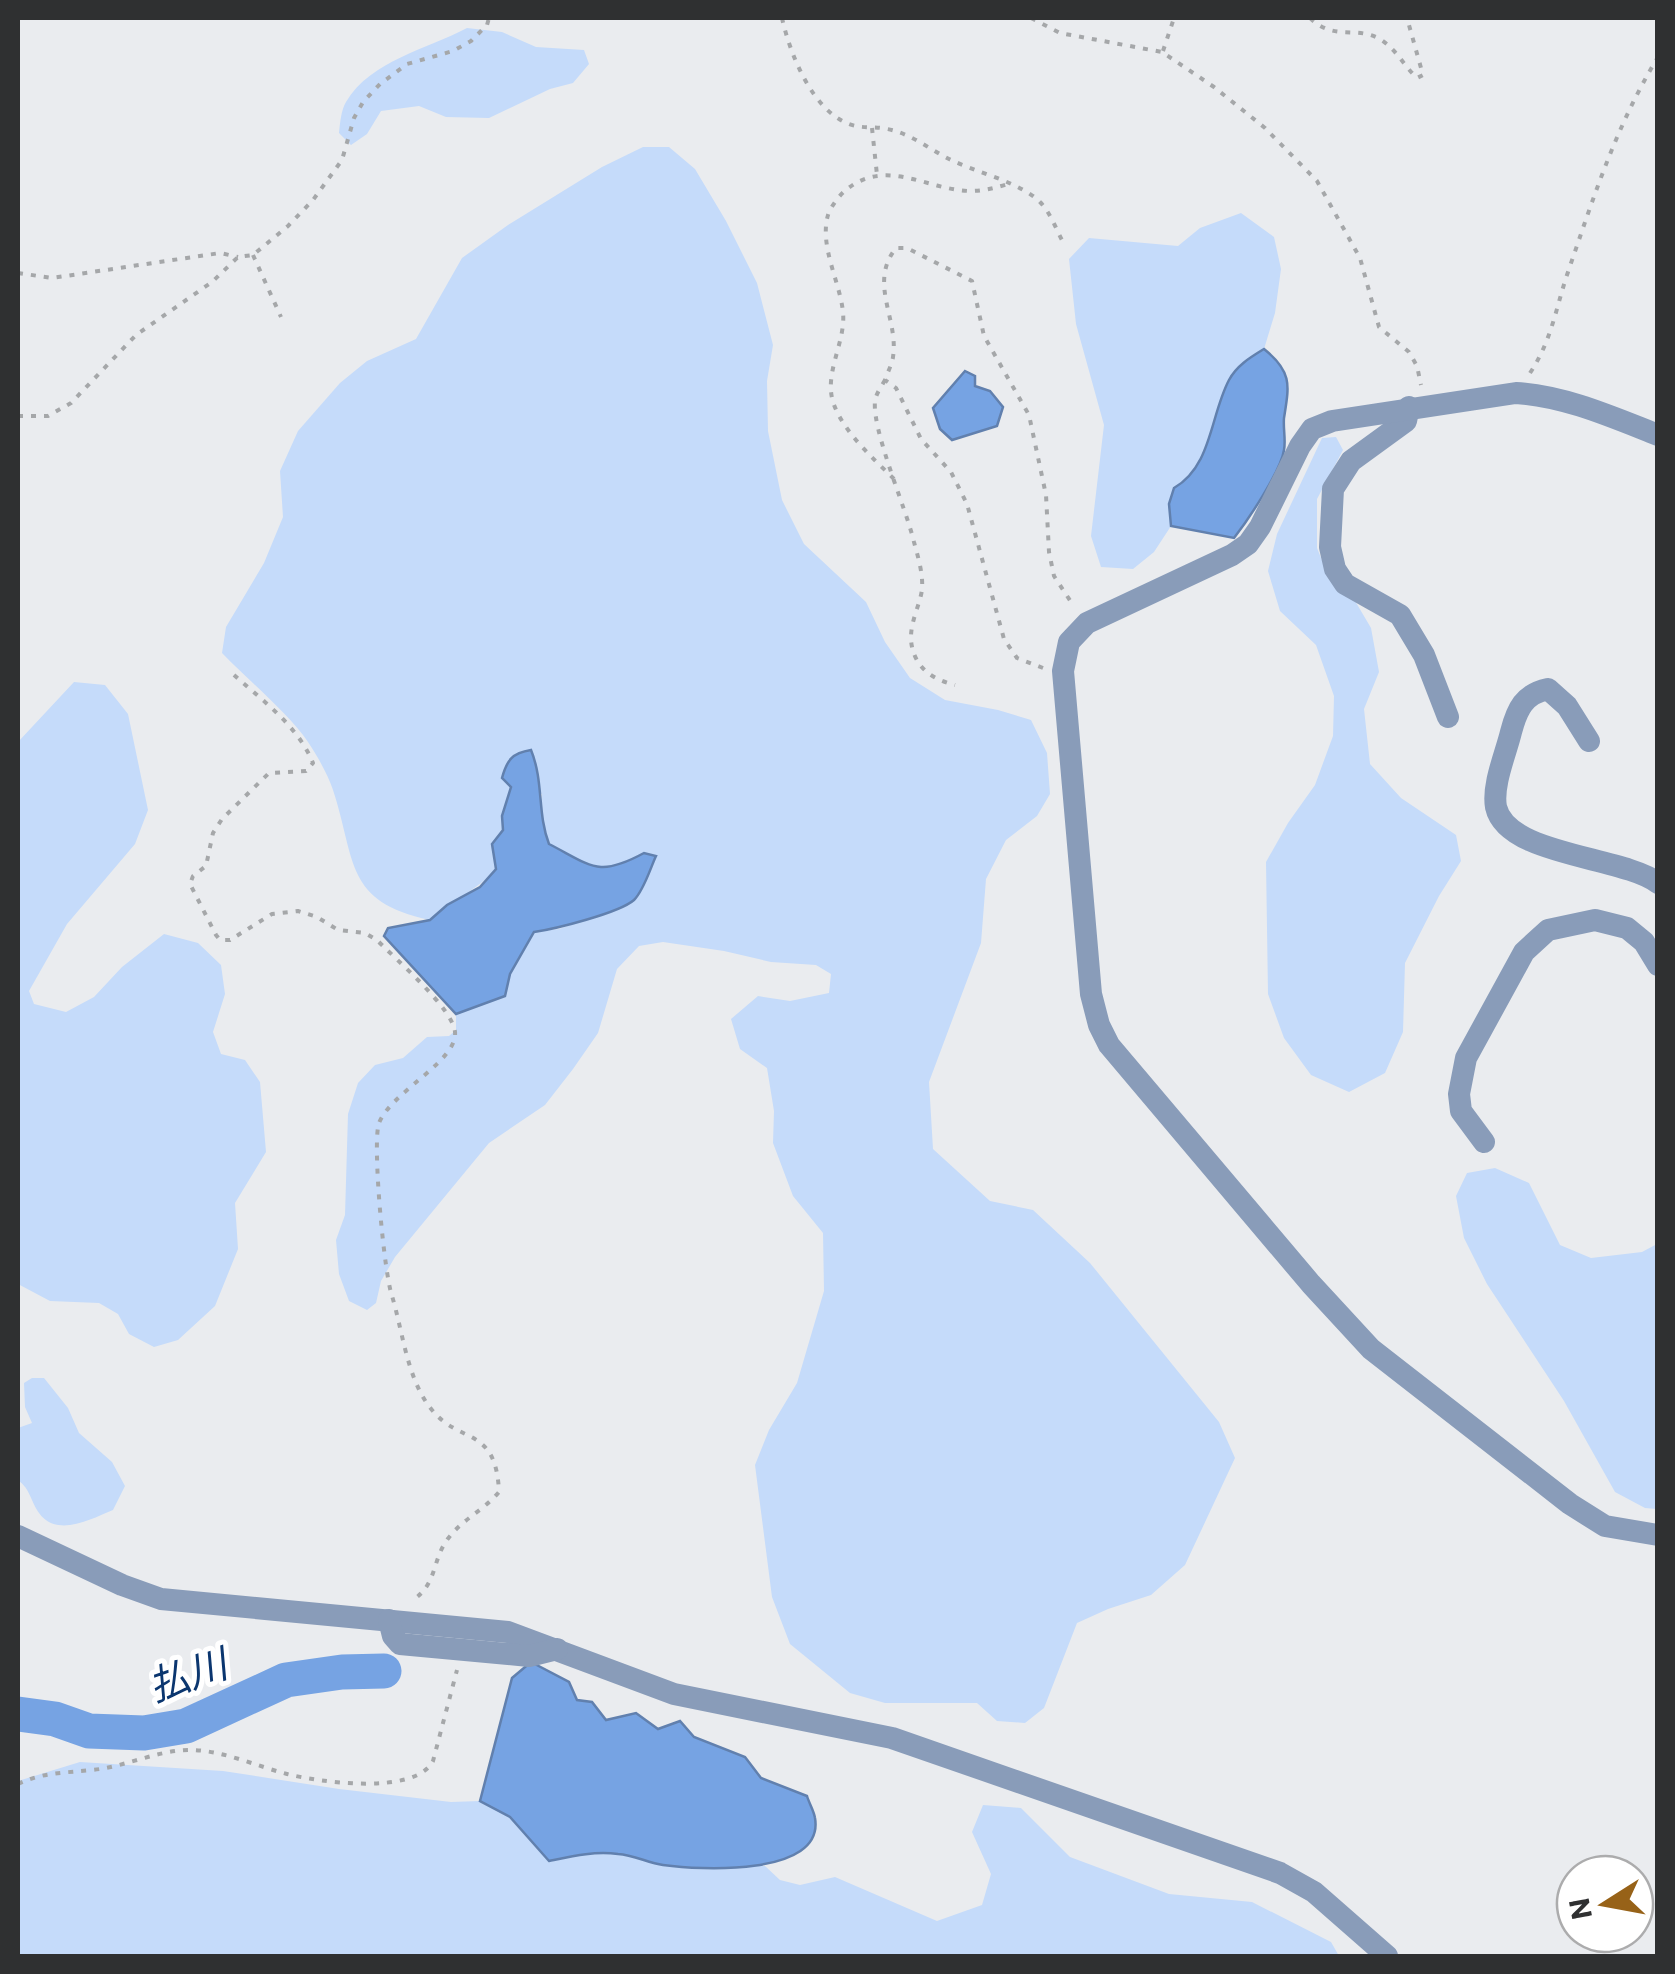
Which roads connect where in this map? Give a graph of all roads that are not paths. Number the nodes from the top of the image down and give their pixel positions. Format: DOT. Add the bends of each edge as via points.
graph roads {
  1 [pos="1417,406"];
  2 [pos="1658,435"];
  3 [pos="1448,717"];
  4 [pos="1589,742"];
  5 [pos="1658,883"];
  6 [pos="1658,965"];
  7 [pos="1484,1142"];
  8 [pos="1658,1535"];
  9 [pos="18,1536"];
  10 [pos="389,1620"];
  11 [pos="558,1649"];
  12 [pos="1387,1956"];
  1 -- 2 [label="street" via="1516,393 1558,399"];
  1 -- 3 [label="street" via="1351,461 1333,489 1330,547 1345,584 1400,616 1424,654"];
  1 -- 8 [label="street" via="1312,430 1248,544 1087,623 1069,642 1062,671 1098,1024 1109,1045 1371,1349 1570,1504 1605,1526"];
  4 -- 5 [label="street" via="1568,706 1548,689 1532,693 1516,711 1498,784 1495,804 1503,825"];
  6 -- 7 [label="street" via="1627,928 1595,920 1548,930 1524,952 1466,1058 1462,1112"];
  9 -- 10 [label="street" via="161,1599"];
  10 -- 11 [label="street" via="508,1632"];
  10 -- 11 [label="street" via="400,1644 529,1656"];
  11 -- 12 [label="street" via="674,1694 892,1738 1239,1858 1314,1892"];
}
